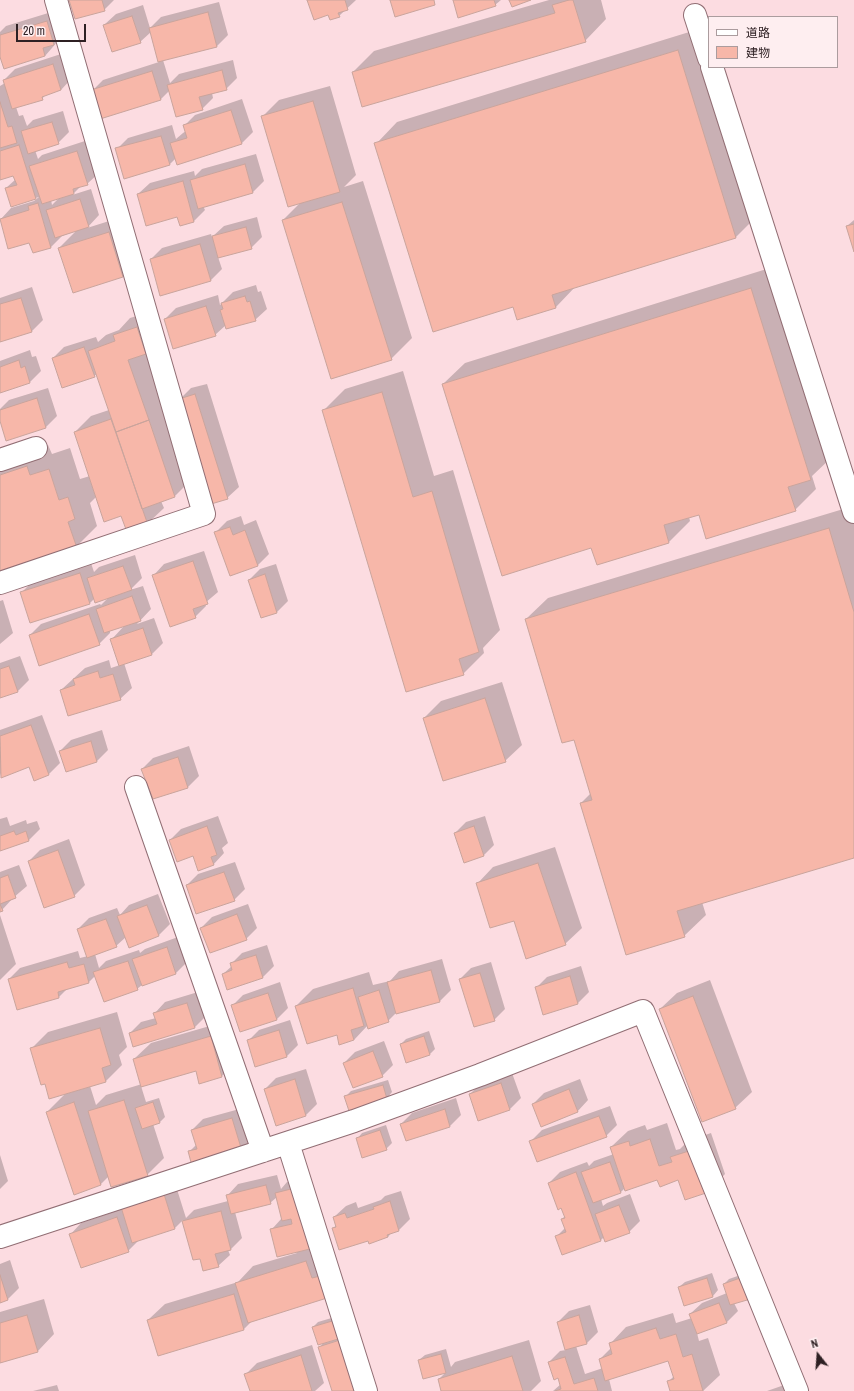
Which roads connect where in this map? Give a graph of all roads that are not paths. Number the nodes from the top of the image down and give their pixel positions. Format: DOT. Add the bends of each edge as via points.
graph roads {
  1 [pos="56,0"];
  2 [pos="695,15"];
  3 [pos="708,55"];
  4 [pos="712,68"];
  5 [pos="36,448"];
  6 [pos="0,460"];
  7 [pos="854,512"];
  8 [pos="0,583"];
  9 [pos="136,787"];
  10 [pos="288,1142"];
  11 [pos="263,1151"];
  12 [pos="0,1237"];
  13 [pos="366,1391"];
  14 [pos="797,1391"];
  1 -- 8 [label="street" via="204,514"];
  2 -- 3 [label="street"];
  4 -- 7 [label="street"];
  5 -- 6 [label="street"];
  9 -- 11 [label="street"];
  10 -- 11 [label="street"];
  10 -- 13 [label="street"];
  10 -- 14 [label="street" via="480,1075 643,1011"];
  11 -- 12 [label="street"];
}
